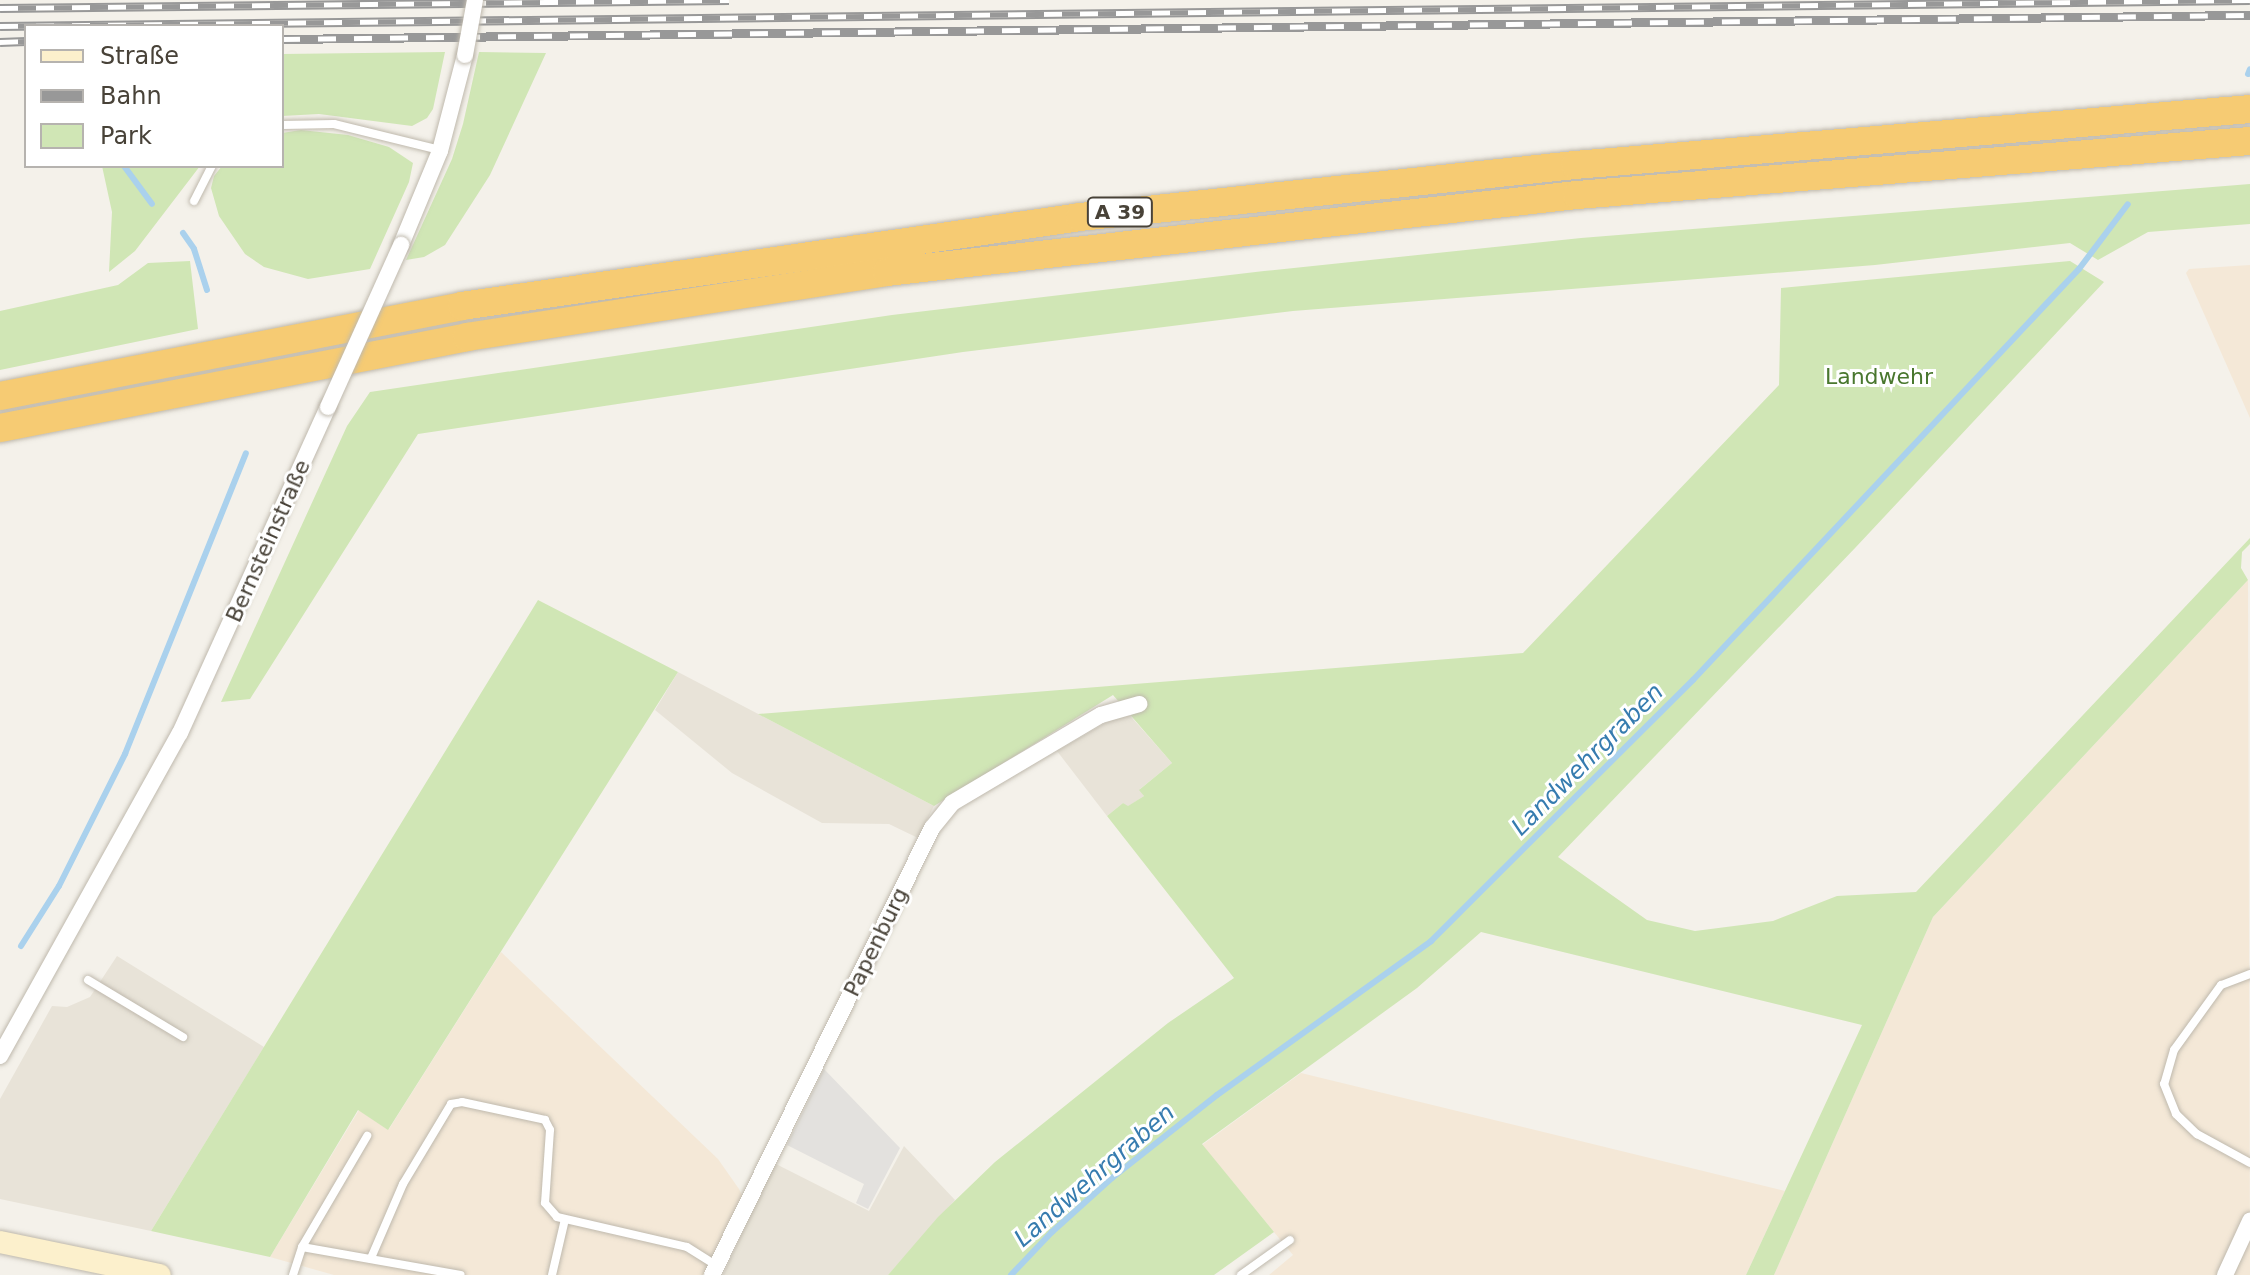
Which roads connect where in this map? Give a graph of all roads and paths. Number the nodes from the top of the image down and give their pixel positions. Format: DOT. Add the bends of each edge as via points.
graph roads {
  1 [pos="475,0"];
  2 [pos="2250,109"];
  3 [pos="284,125"];
  4 [pos="2250,141"];
  5 [pos="440,151"];
  6 [pos="211,168"];
  7 [pos="194,201"];
  8 [pos="0,396"];
  9 [pos="0,428"];
  10 [pos="1139,704"];
  11 [pos="2250,974"];
  12 [pos="88,980"];
  13 [pos="183,1037"];
  14 [pos="0,1056"];
  15 [pos="367,1136"];
  16 [pos="2250,1163"];
  17 [pos="565,1219"];
  18 [pos="2250,1221"];
  19 [pos="1290,1240"];
  20 [pos="0,1242"];
  21 [pos="302,1247"];
  22 [pos="371,1258"];
  23 [pos="714,1270"];
  24 [pos="160,1275"];
  25 [pos="293,1275"];
  26 [pos="461,1275"];
  27 [pos="552,1275"];
  28 [pos="1241,1275"];
  29 [pos="2225,1275"];
  1 -- 5 [label="street, Bernsteinstraße, bridge"];
  2 -- 8 [label="highway, A 39" via="1559,166 1050,220 462,306"];
  3 -- 5 [label="lane" via="334,124"];
  4 -- 9 [label="highway, A 39" via="1577,195 887,272 452,340"];
  5 -- 14 [label="street, Bernsteinstraße, bridge" via="180,733"];
  6 -- 7 [label="lane"];
  10 -- 23 [label="street, Papenburg" via="1101,715 952,803 932,828"];
  11 -- 16 [label="lane" via="2221,985 2174,1050 2164,1084 2176,1114 2197,1134"];
  12 -- 13 [label="lane"];
  15 -- 21 [label="lane"];
  17 -- 22 [label="lane" via="545,1203 550,1130 545,1120 451,1104 396,1196"];
  17 -- 23 [label="lane" via="687,1247"];
  17 -- 27 [label="lane"];
  18 -- 29 [label="street"];
  19 -- 28 [label="lane"];
  20 -- 24 [label="main road"];
  21 -- 22 [label="lane"];
  21 -- 25 [label="lane"];
  22 -- 26 [label="lane"];
}
